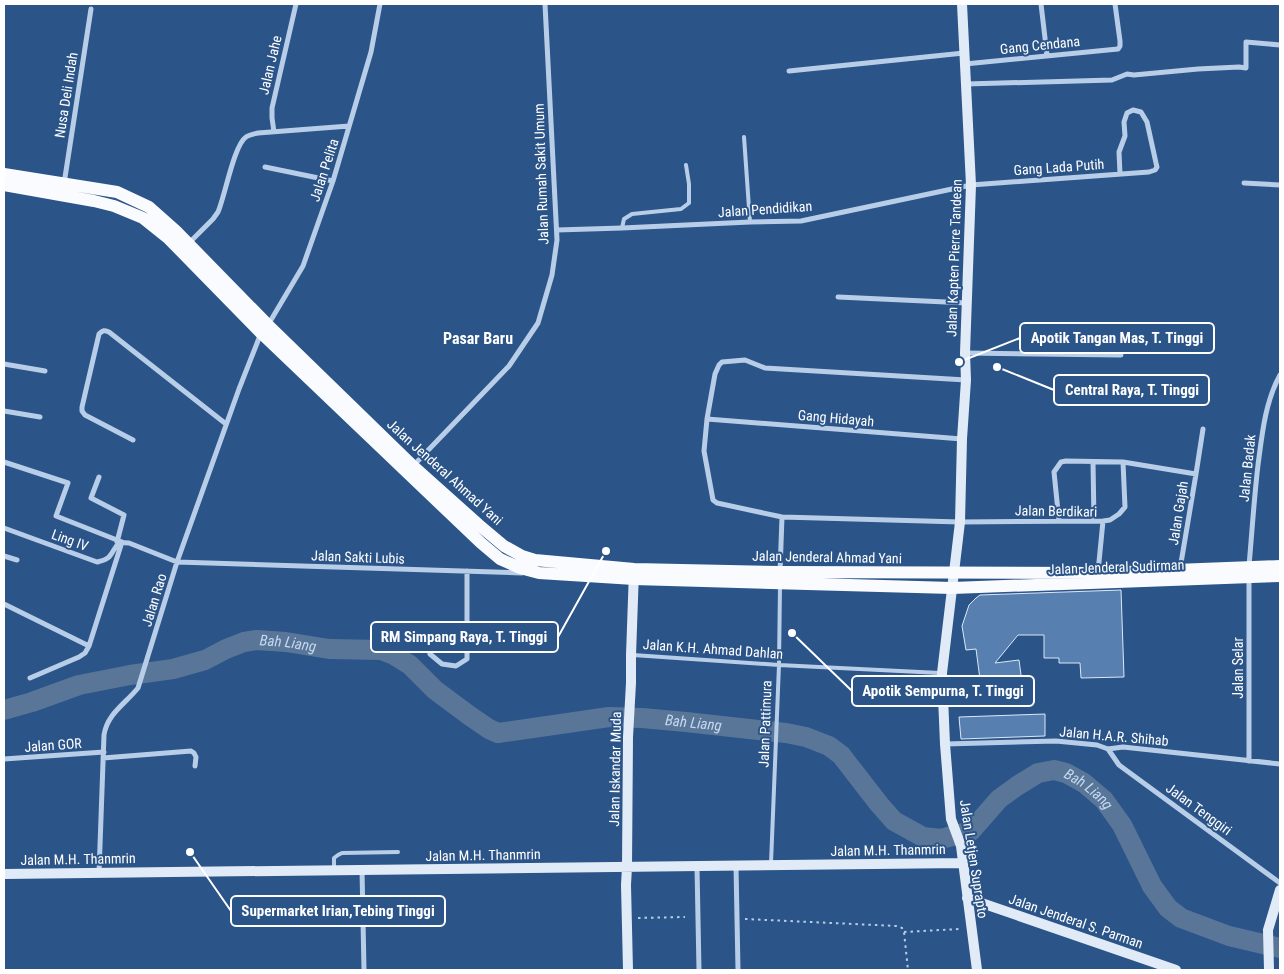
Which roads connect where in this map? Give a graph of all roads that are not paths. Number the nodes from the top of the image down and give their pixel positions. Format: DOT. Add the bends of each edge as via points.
graph roads {
  1 [pos="296,4"];
  2 [pos="380,4"];
  3 [pos="545,4"];
  4 [pos="962,4"];
  5 [pos="1040,4"];
  6 [pos="1115,4"];
  7 [pos="91,9"];
  8 [pos="1280,45"];
  9 [pos="1047,55"];
  10 [pos="965,58"];
  11 [pos="789,71"];
  12 [pos="966,84"];
  13 [pos="349,126"];
  14 [pos="274,132"];
  15 [pos="744,137"];
  16 [pos="686,165"];
  17 [pos="265,167"];
  18 [pos="1120,174"];
  19 [pos="333,181"];
  20 [pos="1244,183"];
  21 [pos="5,184"];
  22 [pos="64,184"];
  23 [pos="971,185"];
  24 [pos="1280,185"];
  25 [pos="750,222"];
  26 [pos="622,228"];
  27 [pos="557,230"];
  28 [pos="189,244"];
  29 [pos="838,297"];
  30 [pos="967,303"];
  31 [pos="265,329"];
  32 [pos="965,353"];
  33 [pos="1121,355"];
  34 [pos="4,364"];
  35 [pos="45,371"];
  36 [pos="1280,375"];
  37 [pos="966,380"];
  38 [pos="4,411"];
  39 [pos="40,417"];
  40 [pos="707,419"];
  41 [pos="226,424"];
  42 [pos="1203,430"];
  43 [pos="962,439"];
  44 [pos="134,440"];
  45 [pos="4,462"];
  46 [pos="1093,462"];
  47 [pos="1123,462"];
  48 [pos="410,469"];
  49 [pos="1196,474"];
  50 [pos="99,477"];
  51 [pos="782,517"];
  52 [pos="1103,520"];
  53 [pos="1059,521"];
  54 [pos="1094,521"];
  55 [pos="960,522"];
  56 [pos="4,528"];
  57 [pos="119,542"];
  58 [pos="4,556"];
  59 [pos="17,560"];
  60 [pos="177,562"];
  61 [pos="1280,566"];
  62 [pos="1180,570"];
  63 [pos="467,571"];
  64 [pos="1249,572"];
  65 [pos="954,573"];
  66 [pos="1098,573"];
  67 [pos="538,574"];
  68 [pos="634,574"];
  69 [pos="1280,576"];
  70 [pos="780,578"];
  71 [pos="952,588"];
  72 [pos="4,604"];
  73 [pos="89,646"];
  74 [pos="430,654"];
  75 [pos="631,655"];
  76 [pos="779,665"];
  77 [pos="942,673"];
  78 [pos="30,678"];
  79 [pos="945,744"];
  80 [pos="1108,749"];
  81 [pos="103,755"];
  82 [pos="4,759"];
  83 [pos="1249,761"];
  84 [pos="1280,764"];
  85 [pos="195,766"];
  86 [pos="398,852"];
  87 [pos="963,863"];
  88 [pos="771,865"];
  89 [pos="697,866"];
  90 [pos="736,866"];
  91 [pos="628,867"];
  92 [pos="334,870"];
  93 [pos="362,870"];
  94 [pos="99,873"];
  95 [pos="4,874"];
  96 [pos="1280,883"];
  97 [pos="1280,890"];
  98 [pos="967,898"];
  99 [pos="364,970"];
  100 [pos="628,970"];
  101 [pos="699,970"];
  102 [pos="738,970"];
  103 [pos="977,970"];
  104 [pos="1176,970"];
  105 [pos="1269,970"];
  1 -- 14 [label="street, Jalan Jahe" via="272,108"];
  2 -- 13 [label="street, Jalan Pelita" via="371,52"];
  3 -- 27 [label="street, Jalan Rumah Sakit Umum"];
  4 -- 10 [label="street, Jalan Kapten Pierre Tandean"];
  5 -- 9 [label="street"];
  6 -- 9 [label="street, Gang Cendana" via="1118,48"];
  7 -- 22 [label="street, Nusa Deli Indah"];
  8 -- 12 [label="street" via="1246,42 1246,68 1128,74 1112,80"];
  9 -- 10 [label="street, Gang Cendana"];
  10 -- 11 [label="street, Gang Cendana"];
  10 -- 12 [label="street, Jalan Kapten Pierre Tandean"];
  12 -- 23 [label="street, Jalan Kapten Pierre Tandean"];
  13 -- 14 [label="street"];
  13 -- 19 [label="street, Jalan Pelita"];
  14 -- 28 [label="street" via="247,136 243,140 218,212"];
  15 -- 25 [label="lane"];
  16 -- 26 [label="lane" via="689,203 681,209 632,214 624,219"];
  17 -- 19 [label="street"];
  18 -- 18 [label="street, Gang Lada Putih" via="1149,172 1157,167 1147,122 1141,112 1132,110 1127,113 1125,136 1119,152"];
  18 -- 23 [label="street, Gang Lada Putih"];
  19 -- 31 [label="street, Jalan Pelita" via="303,266"];
  20 -- 24 [label="street"];
  21 -- 22 [label="main road, Jalan Jenderal Ahmad Yani"];
  21 -- 31 [label="main road, Jalan Jenderal Ahmad Yani" via="94,201 142,218 168,238"];
  22 -- 28 [label="main road, Jalan Jenderal Ahmad Yani" via="117,192 149,207"];
  23 -- 25 [label="street, Jalan Pendidikan" via="801,221"];
  23 -- 30 [label="street, Jalan Kapten Pierre Tandean"];
  25 -- 26 [label="street, Jalan Pendidikan"];
  26 -- 27 [label="street, Jalan Pendidikan"];
  27 -- 48 [label="street, Jalan Rumah Sakit Umum" via="552,275 538,323 509,366"];
  28 -- 31 [label="main road, Jalan Jenderal Ahmad Yani"];
  29 -- 30 [label="street"];
  30 -- 32 [label="street, Jalan Kapten Pierre Tandean"];
  31 -- 41 [label="street, Jalan Rao"];
  31 -- 48 [label="main road, Jalan Jenderal Ahmad Yani"];
  32 -- 33 [label="street"];
  32 -- 37 [label="street, Jalan Kapten Pierre Tandean"];
  34 -- 35 [label="street"];
  36 -- 64 [label="street, Jalan Badak" via="1262,428"];
  37 -- 40 [label="street" via="765,368 745,360 722,362 715,374"];
  37 -- 43 [label="street, Jalan Kapten Pierre Tandean"];
  38 -- 39 [label="street"];
  40 -- 43 [label="street, Gang Hidayah"];
  40 -- 51 [label="street" via="704,451 713,500"];
  41 -- 44 [label="street" via="109,332 102,331 82,411 84,415"];
  41 -- 60 [label="street, Jalan Rao"];
  42 -- 49 [label="street"];
  43 -- 55 [label="street, Jalan Kapten Pierre Tandean"];
  45 -- 57 [label="street" via="68,483 56,516"];
  46 -- 47 [label="street, Jalan Gajah"];
  46 -- 53 [label="street, Jalan Gajah" via="1061,462 1054,472"];
  46 -- 54 [label="street"];
  47 -- 49 [label="street, Jalan Gajah"];
  47 -- 52 [label="street" via="1125,507 1110,520"];
  48 -- 67 [label="main road, Jalan Jenderal Ahmad Yani" via="500,559"];
  48 -- 68 [label="main road, Jalan Jenderal Ahmad Yani" via="504,546 522,556"];
  49 -- 62 [label="street, Jalan Gajah"];
  50 -- 57 [label="street" via="91,498 124,515"];
  51 -- 55 [label="street"];
  51 -- 70 [label="street, Jalan Pattimura"];
  52 -- 54 [label="street, Jalan Berdikari"];
  52 -- 66 [label="street, Jalan Berdikari"];
  53 -- 54 [label="street, Jalan Berdikari"];
  53 -- 55 [label="street, Jalan Berdikari"];
  55 -- 65 [label="street, Jalan Kapten Pierre Tandean"];
  56 -- 57 [label="street, Ling IV" via="97,562 109,558"];
  57 -- 60 [label="street"];
  57 -- 73 [label="street"];
  58 -- 59 [label="street"];
  60 -- 63 [label="street, Jalan Sakti Lubis"];
  60 -- 81 [label="street, Jalan Rao" via="138,688 105,726"];
  61 -- 64 [label="main road, Jalan Jenderal Sudirman"];
  62 -- 64 [label="main road, Jalan Jenderal Sudirman"];
  62 -- 66 [label="main road, Jalan Jenderal Sudirman"];
  63 -- 67 [label="street, Jalan Sakti Lubis"];
  63 -- 74 [label="street" via="467,659 456,666 442,664"];
  64 -- 69 [label="main road, Jalan Jenderal Sudirman"];
  64 -- 71 [label="main road, Jalan Jenderal Sudirman"];
  64 -- 83 [label="street, Jalan Selar"];
  65 -- 66 [label="main road, Jalan Jenderal Sudirman"];
  65 -- 70 [label="main road, Jalan Jenderal Ahmad Yani"];
  65 -- 71 [label="street, Jalan Letjen Suprapto"];
  67 -- 68 [label="main road, Jalan Jenderal Ahmad Yani"];
  68 -- 70 [label="main road, Jalan Jenderal Ahmad Yani"];
  68 -- 75 [label="street, Jalan Iskandar Muda"];
  70 -- 71 [label="main road, Jalan Jenderal Ahmad Yani"];
  70 -- 76 [label="lane, Jalan Pattimura"];
  71 -- 77 [label="street, Jalan Letjen Suprapto"];
  72 -- 73 [label="street"];
  73 -- 78 [label="street" via="79,657"];
  75 -- 76 [label="lane, Jalan K.H. Ahmad Dahlan"];
  75 -- 91 [label="street, Jalan Iskandar Muda"];
  76 -- 77 [label="lane, Jalan K.H. Ahmad Dahlan"];
  76 -- 88 [label="lane, Jalan Pattimura"];
  77 -- 79 [label="street, Jalan Letjen Suprapto"];
  79 -- 80 [label="street, Jalan H.A.R. Shihab" via="1056,741"];
  79 -- 87 [label="street, Jalan Letjen Suprapto" via="951,819"];
  80 -- 83 [label="street, Jalan H.A.R. Shihab" via="1123,747"];
  80 -- 96 [label="street, Jalan Tenggiri" via="1119,765"];
  81 -- 82 [label="street, Jalan GOR"];
  81 -- 85 [label="street, Jalan GOR" via="190,751 196,757"];
  81 -- 94 [label="street, Jalan Rao"];
  83 -- 84 [label="street, Jalan H.A.R. Shihab"];
  86 -- 92 [label="lane" via="342,853 334,858"];
  87 -- 88 [label="street, Jalan M.H. Thanmrin"];
  87 -- 98 [label="street, Jalan Letjen Suprapto"];
  88 -- 90 [label="street, Jalan M.H. Thanmrin"];
  89 -- 90 [label="street, Jalan M.H. Thanmrin"];
  89 -- 91 [label="street, Jalan M.H. Thanmrin"];
  89 -- 101 [label="street"];
  90 -- 102 [label="street"];
  91 -- 93 [label="street, Jalan M.H. Thanmrin"];
  91 -- 100 [label="street, Jalan Iskandar Muda"];
  92 -- 93 [label="street, Jalan M.H. Thanmrin"];
  92 -- 94 [label="street, Jalan M.H. Thanmrin"];
  93 -- 99 [label="street"];
  94 -- 95 [label="street, Jalan M.H. Thanmrin"];
  97 -- 105 [label="street" via="1268,930"];
  98 -- 103 [label="street, Jalan Letjen Suprapto"];
  98 -- 104 [label="street, Jalan Jenderal S. Parman"];
}
